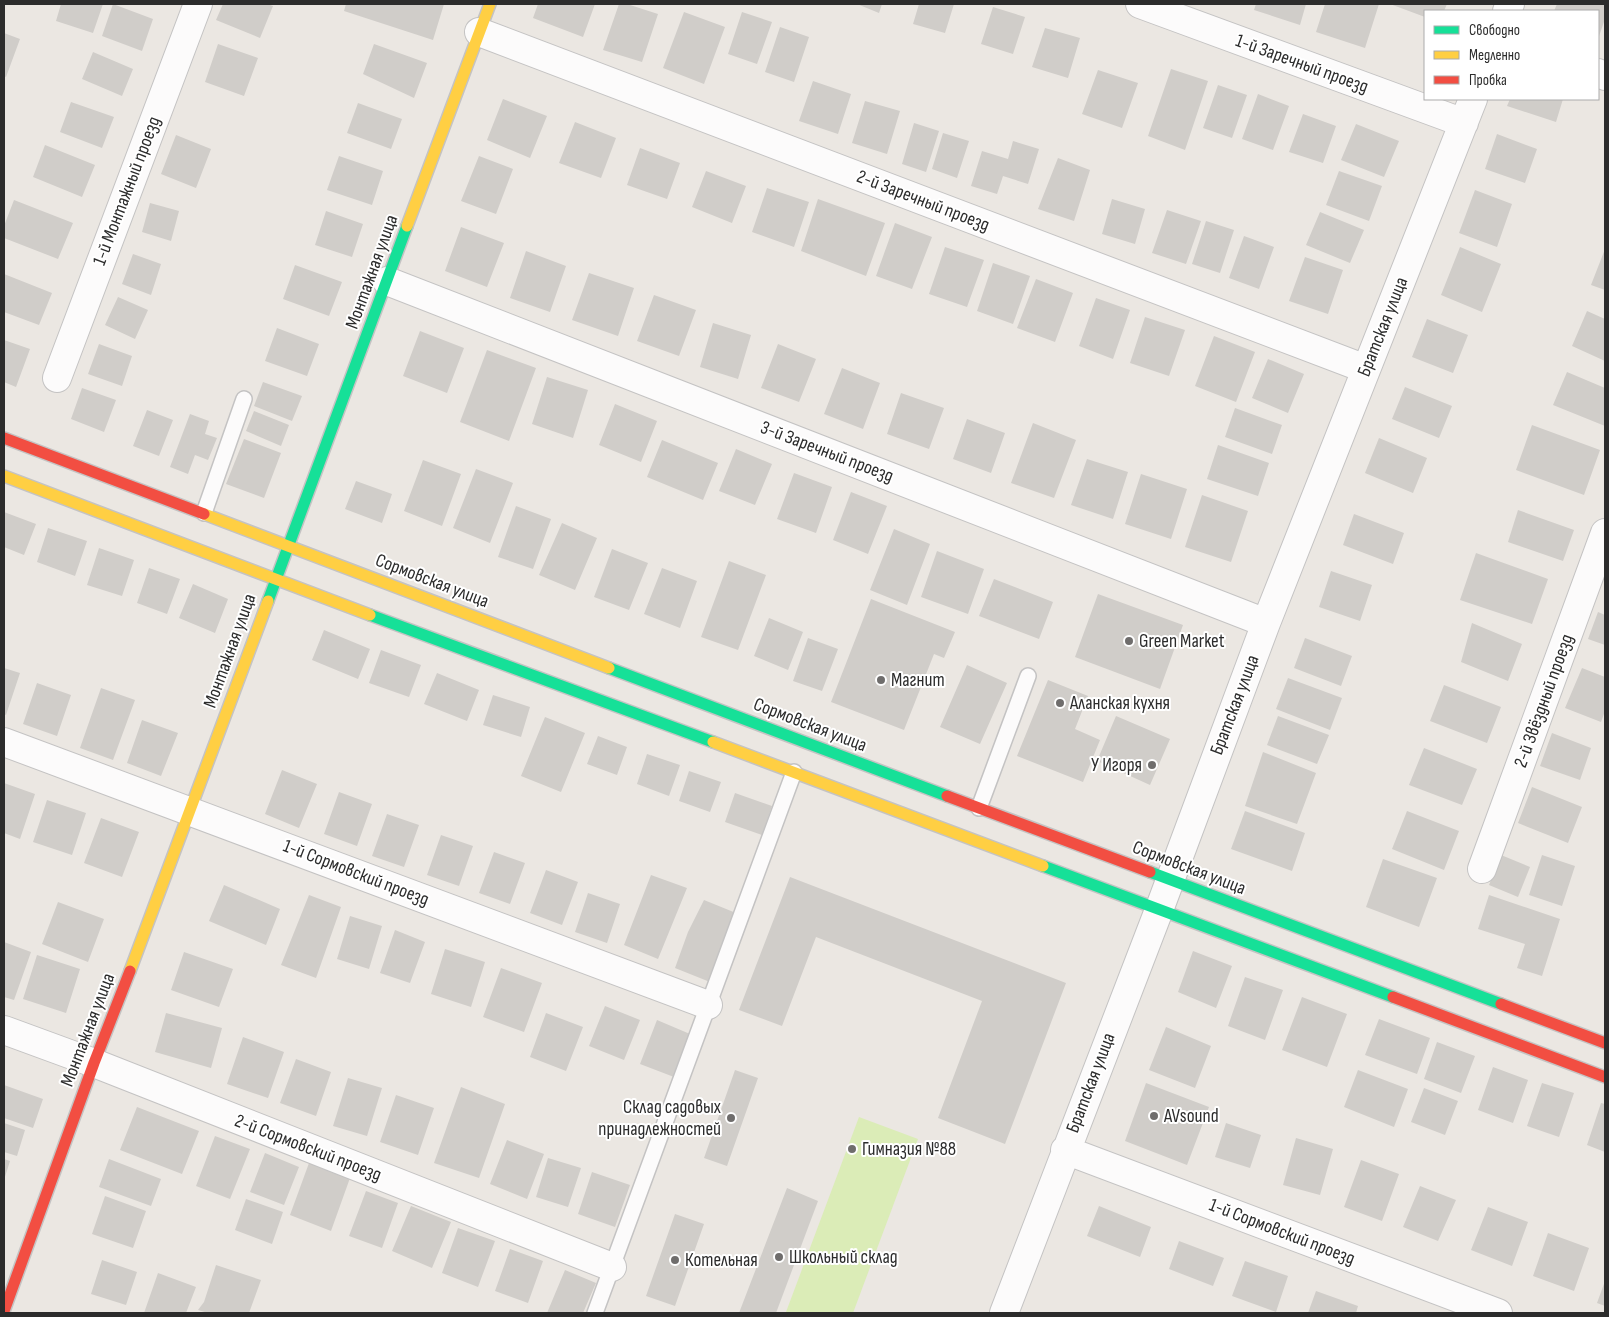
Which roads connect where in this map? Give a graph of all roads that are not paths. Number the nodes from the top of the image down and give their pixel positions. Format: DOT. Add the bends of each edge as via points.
graph roads {
  1 [pos="198,4"];
  2 [pos="490,4"];
  3 [pos="1140,4"];
  4 [pos="479,32"];
  5 [pos="1424,96"];
  6 [pos="1435,100"];
  7 [pos="1469,111"];
  8 [pos="387,281"];
  9 [pos="1366,369"];
  10 [pos="57,378"];
  11 [pos="244,400"];
  12 [pos="4,438"];
  13 [pos="4,476"];
  14 [pos="204,514"];
  15 [pos="1605,533"];
  16 [pos="289,546"];
  17 [pos="275,580"];
  18 [pos="1266,623"];
  19 [pos="1028,676"];
  20 [pos="4,742"];
  21 [pos="794,772"];
  22 [pos="979,808"];
  23 [pos="190,810"];
  24 [pos="1482,869"];
  25 [pos="1170,880"];
  26 [pos="1159,910"];
  27 [pos="708,1005"];
  28 [pos="4,1030"];
  29 [pos="1605,1043"];
  30 [pos="94,1063"];
  31 [pos="1605,1077"];
  32 [pos="1065,1150"];
  33 [pos="612,1267"];
  34 [pos="4,1310"];
  35 [pos="16,1313"];
  36 [pos="595,1313"];
  37 [pos="1004,1313"];
  38 [pos="1498,1313"];
  1 -- 10 [label="street, 1-й Монтажный проезд"];
  2 -- 4 [label="main road, Монтажная улица"];
  3 -- 5 [label="street, 1-й Заречный проезд"];
  4 -- 8 [label="main road, Монтажная улица"];
  4 -- 9 [label="street, 2-й Заречный проезд"];
  6 -- 7 [label="street, 1-й Заречный проезд"];
  7 -- 9 [label="street, Братская улица"];
  8 -- 16 [label="main road, Монтажная улица"];
  8 -- 18 [label="street, 3-й Заречный проезд"];
  9 -- 18 [label="street, Братская улица"];
  11 -- 14 [label="lane"];
  12 -- 14 [label="main road, Сормовская улица"];
  13 -- 17 [label="main road"];
  14 -- 16 [label="main road, Сормовская улица"];
  15 -- 24 [label="street, 2-й Звёздный проезд"];
  16 -- 17 [label="main road, Монтажная улица"];
  16 -- 22 [label="main road, Сормовская улица"];
  17 -- 21 [label="main road"];
  17 -- 23 [label="main road, Монтажная улица"];
  18 -- 25 [label="street, Братская улица"];
  19 -- 22 [label="lane"];
  20 -- 23 [label="street, 1-й Сормовский проезд"];
  21 -- 26 [label="main road"];
  21 -- 27 [label="lane"];
  22 -- 25 [label="main road, Сормовская улица"];
  23 -- 27 [label="street, 1-й Сормовский проезд"];
  23 -- 30 [label="main road, Монтажная улица"];
  25 -- 26 [label="street, Братская улица"];
  25 -- 29 [label="main road, Сормовская улица"];
  26 -- 31 [label="main road"];
  26 -- 32 [label="street, Братская улица"];
  27 -- 33 [label="lane"];
  28 -- 30 [label="street, 2-й Сормовский проезд"];
  30 -- 33 [label="street, 2-й Сормовский проезд"];
  30 -- 34 [label="main road, Монтажная улица"];
  32 -- 37 [label="street, Братская улица"];
  32 -- 38 [label="street, 1-й Сормовский проезд"];
  33 -- 36 [label="lane"];
  34 -- 35 [label="street"];
}
